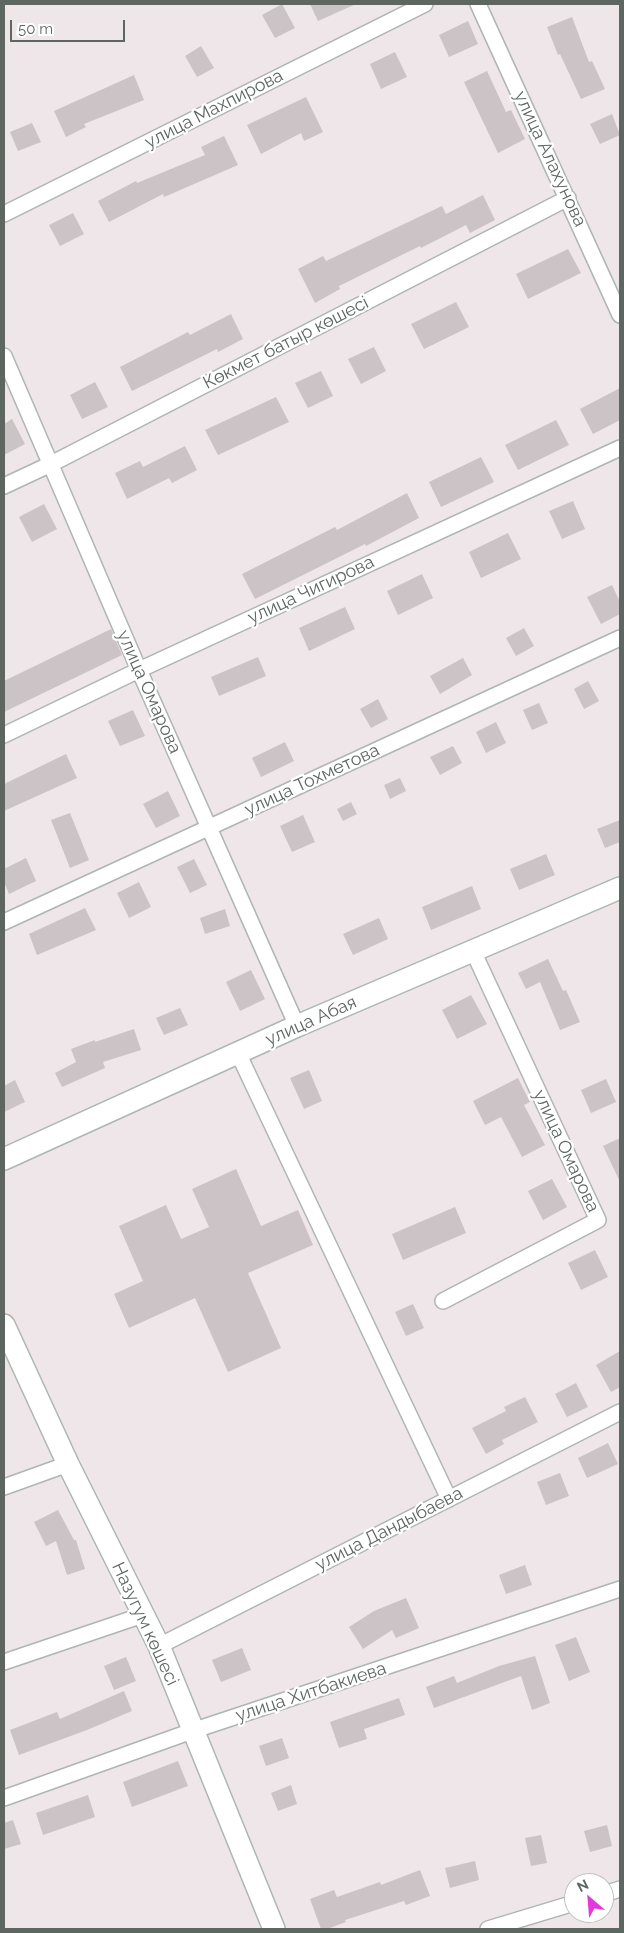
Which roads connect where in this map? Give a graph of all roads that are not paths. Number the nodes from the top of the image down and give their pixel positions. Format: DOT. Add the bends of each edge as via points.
graph roads {
  1 [pos="425,4"];
  2 [pos="478,4"];
  3 [pos="568,198"];
  4 [pos="4,214"];
  5 [pos="620,315"];
  6 [pos="4,356"];
  7 [pos="620,448"];
  8 [pos="51,464"];
  9 [pos="4,486"];
  10 [pos="620,638"];
  11 [pos="139,670"];
  12 [pos="4,735"];
  13 [pos="209,828"];
  14 [pos="620,888"];
  15 [pos="4,922"];
  16 [pos="474,951"];
  17 [pos="297,1026"];
  18 [pos="238,1053"];
  19 [pos="4,1159"];
  20 [pos="443,1301"];
  21 [pos="4,1325"];
  22 [pos="620,1412"];
  23 [pos="68,1464"];
  24 [pos="4,1487"];
  25 [pos="449,1499"];
  26 [pos="620,1589"];
  27 [pos="143,1615"];
  28 [pos="159,1646"];
  29 [pos="4,1662"];
  30 [pos="192,1731"];
  31 [pos="4,1798"];
  32 [pos="564,1906"];
  33 [pos="274,1929"];
  34 [pos="488,1929"];
  1 -- 4 [label="street, улица Махпирова"];
  2 -- 3 [label="street, улица Алахунова"];
  3 -- 5 [label="street, улица Алахунова"];
  3 -- 8 [label="street, Көкмет батыр көшесі"];
  6 -- 8 [label="street, улица Омарова"];
  7 -- 11 [label="street, улица Чигирова"];
  8 -- 9 [label="street, Көкмет батыр көшесі"];
  8 -- 11 [label="street, улица Омарова"];
  10 -- 13 [label="street, улица Тохметова"];
  11 -- 12 [label="street, улица Чигирова"];
  11 -- 13 [label="street, улица Омарова"];
  13 -- 15 [label="street, улица Тохметова"];
  13 -- 17 [label="street, улица Омарова"];
  14 -- 16 [label="street, улица Абая"];
  16 -- 17 [label="street, улица Абая"];
  16 -- 20 [label="street, улица Омарова" via="598,1220"];
  17 -- 18 [label="street, улица Абая"];
  18 -- 19 [label="street, улица Абая"];
  18 -- 25 [label="street"];
  21 -- 23 [label="street, Назугум көшесі"];
  22 -- 25 [label="street, улица Дандыбаева"];
  23 -- 24 [label="street"];
  23 -- 27 [label="street, Назугум көшесі"];
  25 -- 28 [label="street, улица Дандыбаева"];
  26 -- 30 [label="street, улица Хитбакиева"];
  27 -- 28 [label="street, Назугум көшесі"];
  27 -- 29 [label="street"];
  28 -- 30 [label="street, Назугум көшесі"];
  30 -- 31 [label="street, улица Хитбакиева"];
  30 -- 33 [label="street, Назугум көшесі"];
  32 -- 34 [label="street"];
}
